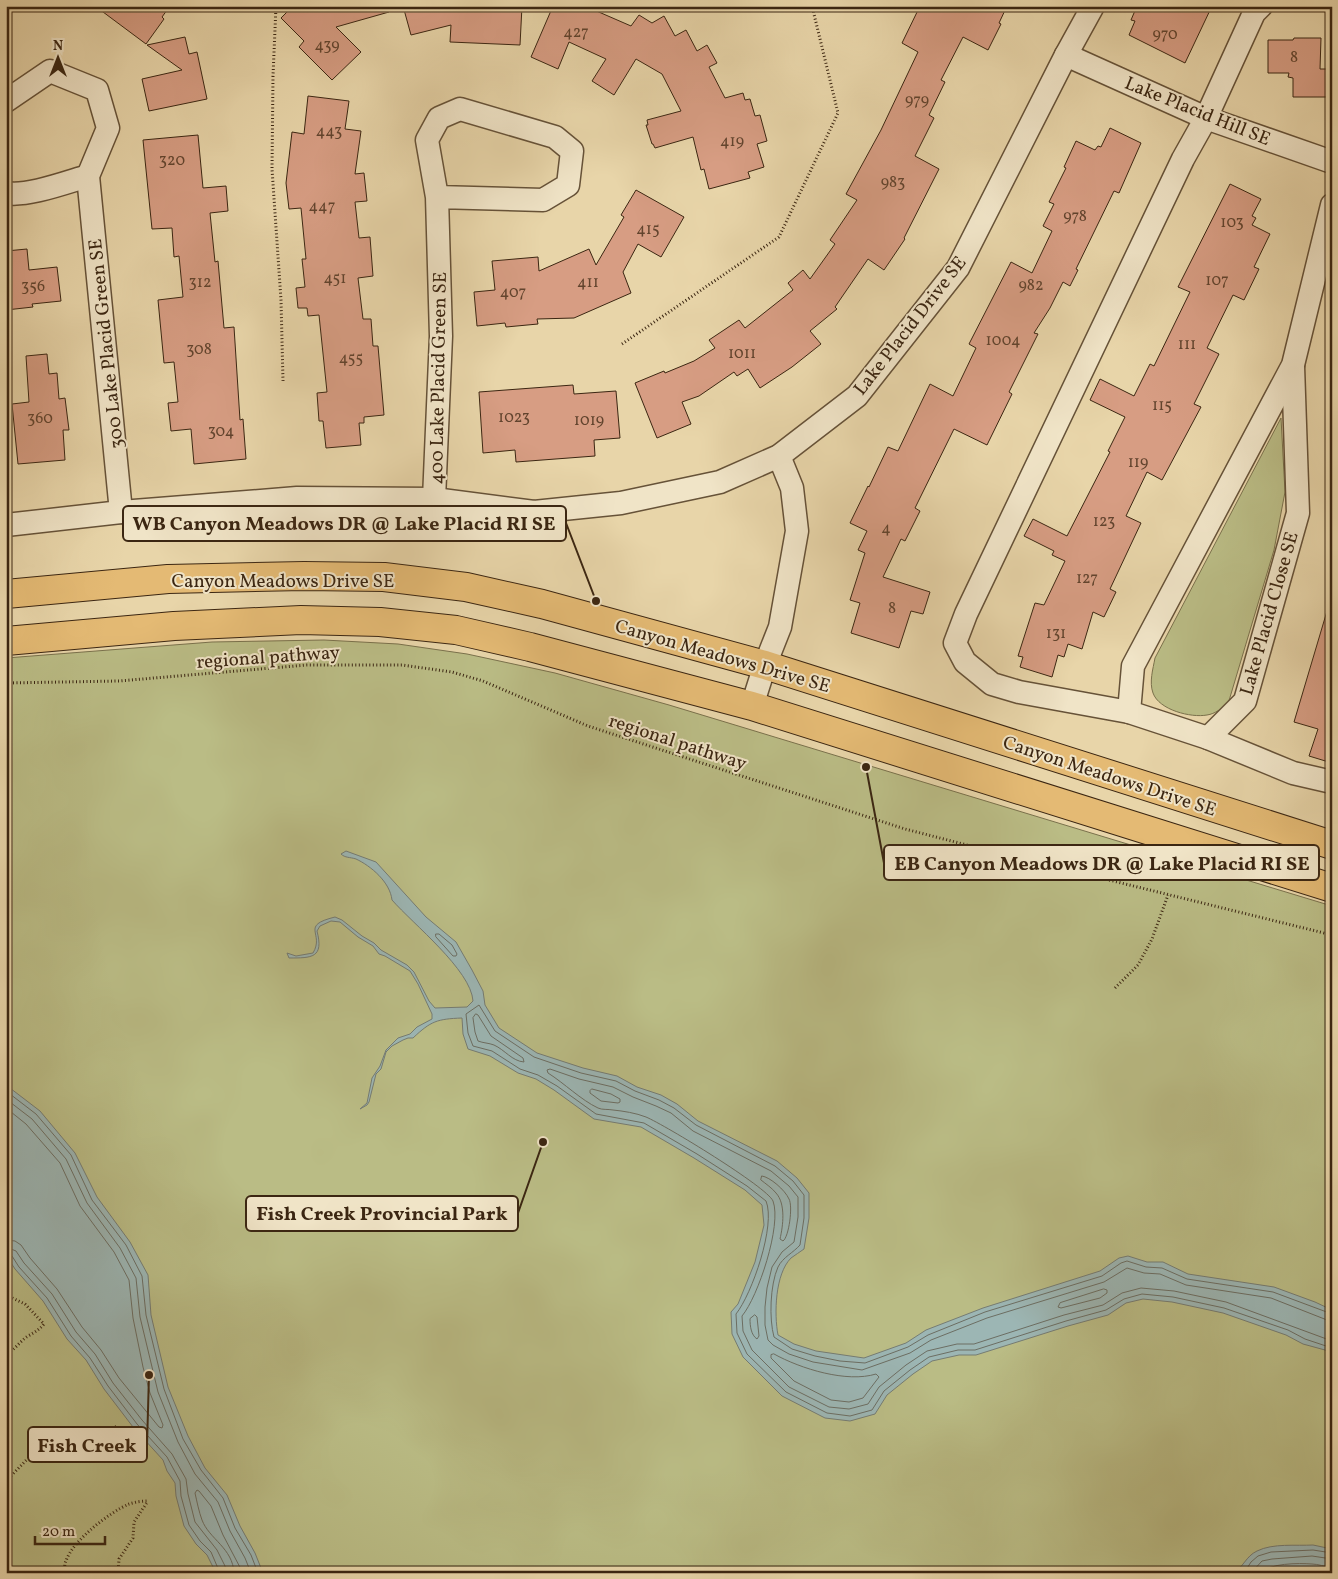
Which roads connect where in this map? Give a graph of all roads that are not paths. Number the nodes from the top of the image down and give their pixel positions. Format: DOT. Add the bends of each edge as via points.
graph roads {
  1 [pos="1093,6"];
  2 [pos="1261,6"];
  3 [pos="1066,55"];
  4 [pos="6,101"];
  5 [pos="1206,118"];
  6 [pos="1332,162"];
  7 [pos="88,176"];
  8 [pos="6,193"];
  9 [pos="437,197"];
  10 [pos="1332,205"];
  11 [pos="1293,365"];
  12 [pos="779,456"];
  13 [pos="434,499"];
  14 [pos="121,512"];
  15 [pos="6,525"];
  16 [pos="6,594"];
  17 [pos="6,642"];
  18 [pos="765,665"];
  19 [pos="752,706"];
  20 [pos="1129,712"];
  21 [pos="1208,738"];
  22 [pos="1332,782"];
  23 [pos="1332,845"];
  24 [pos="1332,888"];
  1 -- 3 [label="street, Lake Placid Drive SE"];
  2 -- 5 [label="street" via="1254,13"];
  3 -- 5 [label="street, Lake Placid Hill SE"];
  3 -- 12 [label="street, Lake Placid Drive SE" via="958,268 857,396"];
  4 -- 7 [label="street, 300 Lake Placid Green SE" via="50,71 97,90 108,128"];
  5 -- 6 [label="street, Lake Placid Hill SE"];
  5 -- 20 [label="street" via="1183,159 955,643 965,662 992,684"];
  7 -- 8 [label="street" via="48,187"];
  7 -- 14 [label="street, 300 Lake Placid Green SE"];
  9 -- 9 [label="street, 400 Lake Placid Green SE" via="543,200 568,185 572,151 555,137 460,108 439,118 427,140"];
  9 -- 13 [label="street, 400 Lake Placid Green SE" via="442,336"];
  10 -- 11 [label="street, Lake Placid Close SE"];
  11 -- 20 [label="street, Lake Placid Close SE" via="1132,666"];
  11 -- 21 [label="street, Lake Placid Close SE" via="1298,513 1244,701"];
  12 -- 13 [label="street, Lake Placid Drive SE" via="720,482 621,504 534,512"];
  12 -- 18 [label="street" via="792,488 797,531 780,627"];
  13 -- 14 [label="street, Lake Placid Drive SE" via="297,498"];
  14 -- 15 [label="street, Lake Placid Drive SE"];
  16 -- 18 [label="main road, Canyon Meadows Drive SE" via="168,579 384,577 466,587 542,604"];
  17 -- 19 [label="main road" via="174,626 301,620 380,622 456,630"];
  18 -- 19 [label="street"];
  18 -- 23 [label="main road, Canyon Meadows Drive SE"];
  19 -- 24 [label="main road"];
  20 -- 21 [label="street"];
  21 -- 22 [label="street" via="1293,773"];
}
